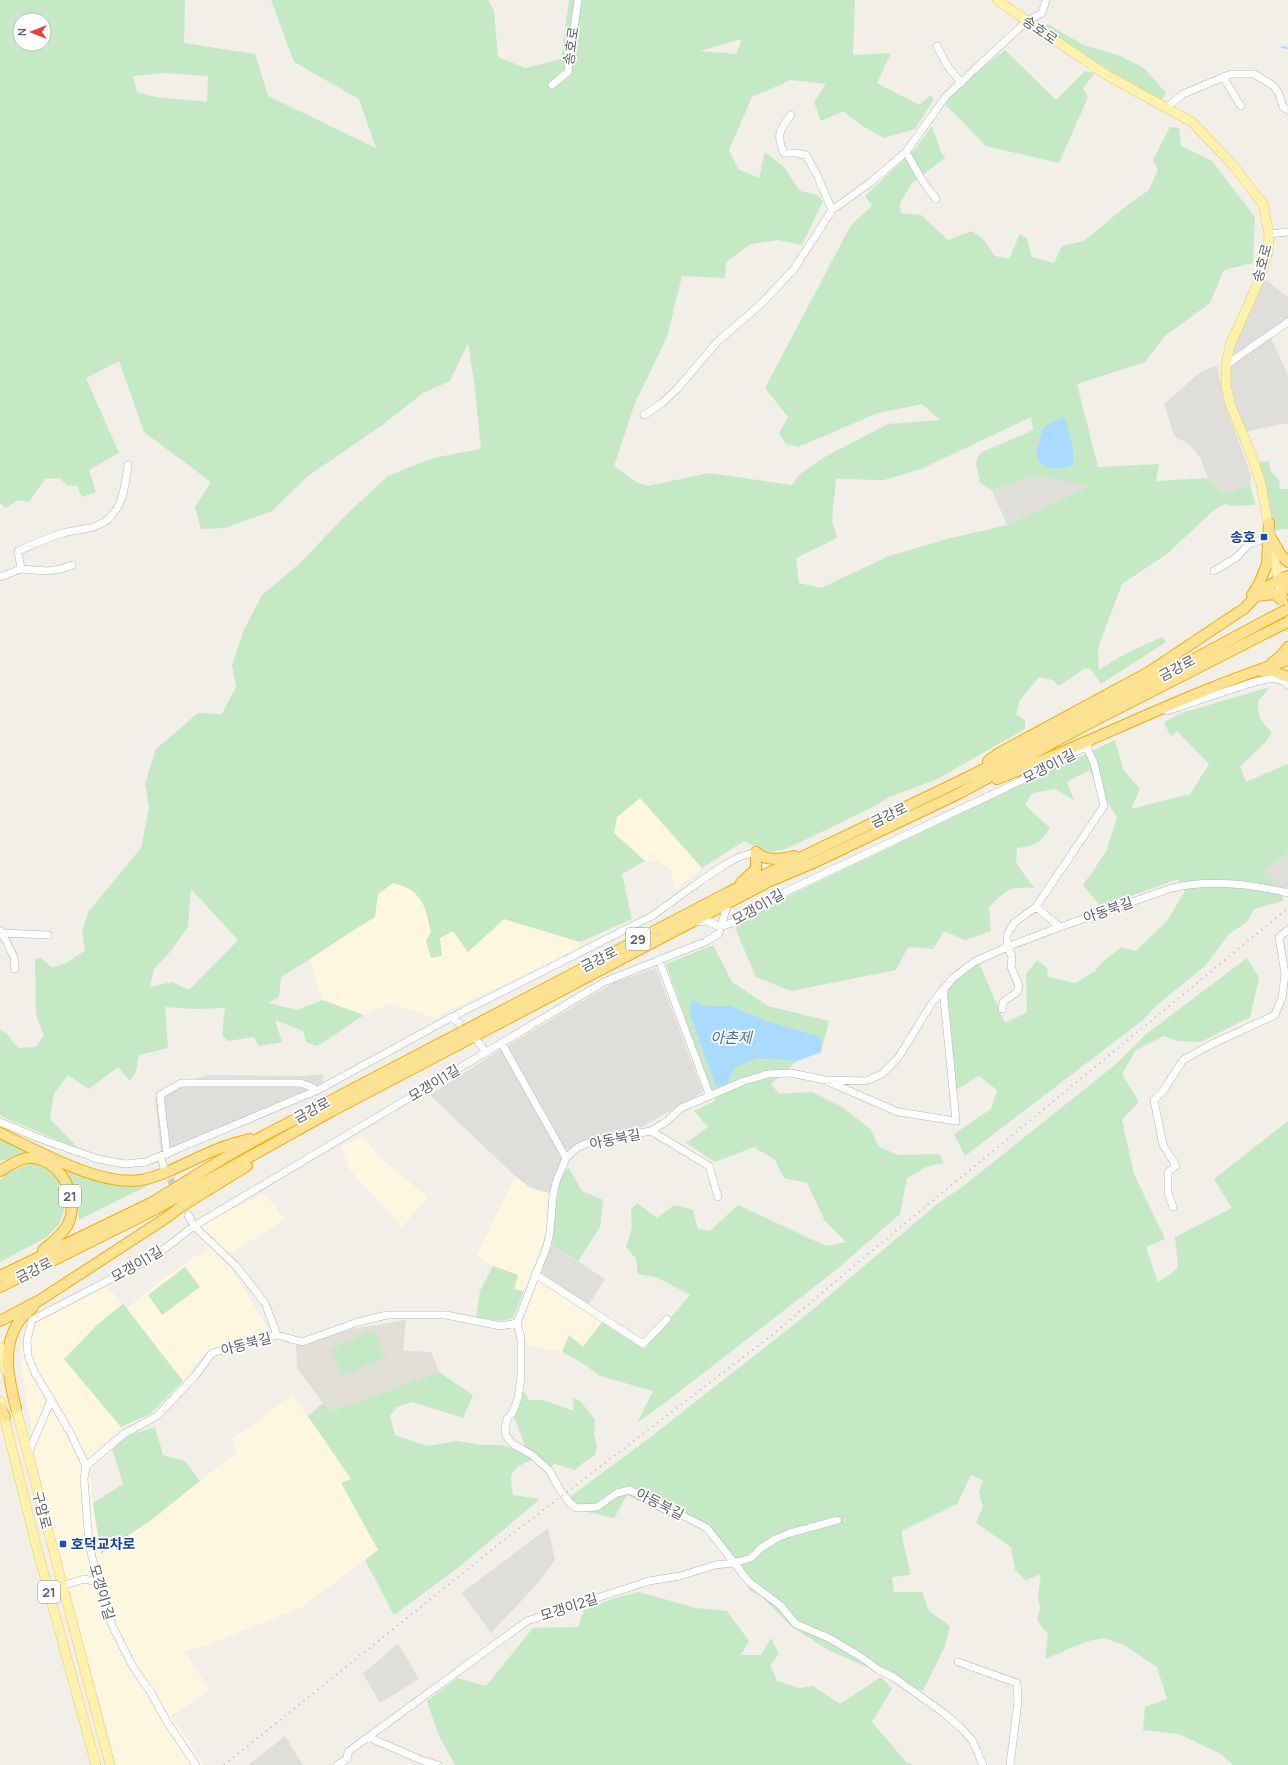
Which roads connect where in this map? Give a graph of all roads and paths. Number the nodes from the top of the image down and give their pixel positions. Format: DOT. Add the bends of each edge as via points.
graph roads {
  1 [pos="578,0"];
  2 [pos="997,0"];
  3 [pos="1046,0"];
  4 [pos="1027,21"];
  5 [pos="937,46"];
  6 [pos="1223,77"];
  7 [pos="960,83"];
  8 [pos="552,85"];
  9 [pos="1241,106"];
  10 [pos="1167,107"];
  11 [pos="1288,110"];
  12 [pos="791,115"];
  13 [pos="906,152"];
  14 [pos="936,199"];
  15 [pos="832,210"];
  16 [pos="1288,232"];
  17 [pos="1269,234"];
  18 [pos="1288,322"];
  19 [pos="1226,365"];
  20 [pos="644,415"];
  21 [pos="128,465"];
  22 [pos="1269,523"];
  23 [pos="1270,538"];
  24 [pos="1288,562"];
  25 [pos="72,565"];
  26 [pos="21,568"];
  27 [pos="1214,571"];
  28 [pos="1288,576"];
  29 [pos="0,577"];
  30 [pos="1278,580"];
  31 [pos="1288,582"];
  32 [pos="1255,596"];
  33 [pos="1282,597"];
  34 [pos="1245,608"];
  35 [pos="1288,609"];
  36 [pos="1288,624"];
  37 [pos="1288,647"];
  38 [pos="1288,660"];
  39 [pos="1259,669"];
  40 [pos="1288,677"];
  41 [pos="1288,685"];
  42 [pos="1086,746"];
  43 [pos="962,780"];
  44 [pos="960,793"];
  45 [pos="814,850"];
  46 [pos="756,852"];
  47 [pos="729,892"];
  48 [pos="1288,893"];
  49 [pos="728,903"];
  50 [pos="1036,907"];
  51 [pos="691,923"];
  52 [pos="720,927"];
  53 [pos="1060,927"];
  54 [pos="1288,930"];
  55 [pos="1,931"];
  56 [pos="48,935"];
  57 [pos="1007,947"];
  58 [pos="659,960"];
  59 [pos="14,970"];
  60 [pos="944,989"];
  61 [pos="1002,1009"];
  62 [pos="452,1017"];
  63 [pos="459,1023"];
  64 [pos="478,1042"];
  65 [pos="502,1044"];
  66 [pos="486,1052"];
  67 [pos="825,1080"];
  68 [pos="318,1090"];
  69 [pos="710,1096"];
  70 [pos="332,1111"];
  71 [pos="0,1122"];
  72 [pos="651,1131"];
  73 [pos="0,1133"];
  74 [pos="265,1135"];
  75 [pos="163,1155"];
  76 [pos="566,1158"];
  77 [pos="164,1168"];
  78 [pos="0,1171"];
  79 [pos="718,1197"];
  80 [pos="1173,1207"];
  81 [pos="188,1215"];
  82 [pos="194,1226"];
  83 [pos="22,1271"];
  84 [pos="535,1274"];
  85 [pos="0,1276"];
  86 [pos="0,1287"];
  87 [pos="40,1300"];
  88 [pos="668,1319"];
  89 [pos="0,1320"];
  90 [pos="517,1323"];
  91 [pos="277,1335"];
  92 [pos="0,1347"];
  93 [pos="52,1400"];
  94 [pos="0,1401"];
  95 [pos="0,1408"];
  96 [pos="16,1408"];
  97 [pos="5,1417"];
  98 [pos="28,1454"];
  99 [pos="86,1466"];
  100 [pos="838,1520"];
  101 [pos="733,1563"];
  102 [pos="98,1582"];
  103 [pos="62,1586"];
  104 [pos="958,1662"];
  105 [pos="368,1737"];
  106 [pos="96,1765"];
  107 [pos="110,1765"];
  108 [pos="196,1765"];
  109 [pos="337,1765"];
  110 [pos="438,1765"];
  111 [pos="983,1765"];
  112 [pos="1010,1765"];
  1 -- 8 [label="street, 송호로" via="568,72"];
  2 -- 4 [label="main road, 송호로"];
  3 -- 4 [label="street" via="1042,13"];
  4 -- 7 [label="street"];
  4 -- 10 [label="main road, 송호로" via="1103,74"];
  5 -- 7 [label="street"];
  6 -- 9 [label="street"];
  6 -- 10 [label="street" via="1183,94"];
  6 -- 11 [label="street" via="1231,74 1254,74 1274,86 1283,107"];
  7 -- 13 [label="street" via="946,96"];
  10 -- 17 [label="main road, 송호로" via="1192,122 1248,185 1263,204"];
  12 -- 15 [label="street" via="782,127 780,144 784,153 806,155"];
  13 -- 14 [label="street"];
  13 -- 15 [label="street" via="871,182"];
  15 -- 20 [label="street" via="790,274 760,305 718,341 677,389"];
  16 -- 17 [label="street"];
  17 -- 19 [label="main road, 송호로" via="1268,252 1259,281 1230,345"];
  18 -- 19 [label="street"];
  19 -- 22 [label="main road, 송호로" via="1226,385 1230,404 1261,484"];
  21 -- 26 [label="street" via="125,487 118,508 109,519 96,527 62,533 18,551"];
  22 -- 23 [label="highway"];
  23 -- 24 [label="highway"];
  23 -- 27 [label="street" via="1249,544 1237,557"];
  23 -- 30 [label="main road"];
  23 -- 34 [label="highway" via="1264,574"];
  25 -- 26 [label="street" via="47,571"];
  26 -- 29 [label="street"];
  28 -- 30 [label="highway"];
  30 -- 32 [label="highway"];
  30 -- 33 [label="main road"];
  31 -- 33 [label="highway"];
  32 -- 33 [label="highway" via="1274,594"];
  32 -- 34 [label="highway"];
  33 -- 36 [label="main road"];
  34 -- 43 [label="highway" via="1149,672 999,753"];
  35 -- 43 [label="highway, 금강로 / 29, bridge" via="1075,723"];
  36 -- 44 [label="highway, 금강로 / 29, bridge" via="1082,727"];
  37 -- 39 [label="highway" via="1275,661"];
  38 -- 39 [label="highway"];
  39 -- 40 [label="highway"];
  39 -- 44 [label="highway" via="1109,731 1058,755"];
  41 -- 42 [label="street, 모갱이1길" via="1272,678 1251,683 1167,711"];
  42 -- 50 [label="street" via="1094,763 1104,806"];
  42 -- 52 [label="street, 모갱이1길" via="1052,766 782,893 745,918"];
  43 -- 45 [label="highway, 금강로 / 29"];
  44 -- 49 [label="highway, 금강로 / 29"];
  45 -- 46 [label="highway" via="783,858 762,857"];
  45 -- 47 [label="highway, 금강로 / 29"];
  46 -- 47 [label="highway" via="756,869"];
  46 -- 62 [label="street" via="726,864 652,916"];
  47 -- 74 [label="highway, 금강로 / 29"];
  48 -- 53 [label="street, 아동북길" via="1229,884 1188,884"];
  49 -- 51 [label="highway, 금강로 / 29"];
  49 -- 52 [label="street"];
  50 -- 53 [label="street"];
  50 -- 57 [label="street" via="1014,924 1007,935"];
  51 -- 52 [label="street" via="708,921"];
  51 -- 70 [label="highway, 금강로 / 29"];
  52 -- 58 [label="street, 모갱이1길" via="719,933 707,941"];
  53 -- 57 [label="street, 아동북길"];
  54 -- 80 [label="street" via="1279,937 1285,974 1282,998 1274,1015 1183,1060 1154,1100 1163,1145 1176,1166 1168,1172 1168,1193"];
  55 -- 56 [label="street"];
  55 -- 59 [label="street" via="14,958"];
  57 -- 60 [label="street, 아동북길" via="974,962 953,978"];
  57 -- 61 [label="street" via="1012,956 1011,967 1019,986 1017,992 1003,1002"];
  58 -- 65 [label="street, 모갱이1길" via="604,982"];
  58 -- 69 [label="street"];
  60 -- 67 [label="street, 아동북길" via="932,1003 898,1058 882,1074 866,1081"];
  60 -- 67 [label="street, 아동북길" via="956,1121 898,1112"];
  62 -- 63 [label="street"];
  62 -- 68 [label="street"];
  64 -- 66 [label="street"];
  65 -- 66 [label="street, 모갱이1길"];
  65 -- 76 [label="street"];
  66 -- 82 [label="street, 모갱이1길"];
  67 -- 69 [label="street, 아동북길" via="791,1073 768,1074"];
  68 -- 75 [label="street"];
  68 -- 75 [label="street" via="301,1083 181,1083 160,1095"];
  69 -- 72 [label="street, 아동북길" via="681,1108"];
  70 -- 83 [label="highway, 금강로 / 29" via="156,1209"];
  70 -- 87 [label="highway" via="325,1120 182,1206"];
  71 -- 75 [label="street" via="98,1159 125,1164 146,1162"];
  72 -- 76 [label="street, 아동북길" via="593,1141 578,1147"];
  72 -- 79 [label="street" via="709,1166"];
  73 -- 74 [label="highway" via="44,1154 111,1180 140,1180 225,1146"];
  74 -- 83 [label="highway, 금강로 / 29" via="151,1203"];
  75 -- 77 [label="street"];
  76 -- 84 [label="street, 아동북길" via="556,1182 547,1246"];
  78 -- 83 [label="highway, 21" via="27,1158 40,1159 61,1173 72,1200 67,1226 54,1242"];
  81 -- 82 [label="street"];
  82 -- 91 [label="street" via="236,1266 265,1303"];
  82 -- 93 [label="street, 모갱이1길" via="155,1256 32,1320 27,1340 28,1356"];
  83 -- 85 [label="highway, 금강로 / 21"];
  83 -- 86 [label="highway, 금강로 / 29"];
  84 -- 88 [label="street" via="643,1344"];
  84 -- 90 [label="street, 아동북길"];
  87 -- 89 [label="highway"];
  87 -- 96 [label="highway" via="18,1322 11,1336 7,1359"];
  90 -- 91 [label="street, 아동북길" via="501,1326 446,1315 387,1315 358,1322 302,1342"];
  90 -- 101 [label="street, 아동북길" via="521,1338 521,1377 513,1412 506,1419 506,1436 509,1440 549,1470 560,1490 576,1508 598,1507 617,1493 630,1490 707,1528"];
  91 -- 99 [label="street, 아동북길" via="212,1353 157,1416 124,1434"];
  92 -- 96 [label="main road, 구암로 / 21"];
  93 -- 98 [label="street"];
  93 -- 99 [label="street, 모갱이1길"];
  94 -- 97 [label="main road, 구암로"];
  95 -- 97 [label="highway, 21"];
  96 -- 98 [label="main road, 구암로 / 21"];
  97 -- 106 [label="main road, 구암로 / 21" via="35,1541"];
  98 -- 103 [label="main road, 구암로 / 21"];
  99 -- 102 [label="street, 모갱이1길" via="84,1479 89,1544"];
  100 -- 101 [label="street, 모갱이2길" via="775,1539 751,1558"];
  101 -- 105 [label="street, 모갱이2길" via="715,1565 680,1576 649,1580 527,1621"];
  101 -- 111 [label="street" via="748,1582 780,1605 796,1624 829,1638 861,1657 945,1714 972,1740"];
  102 -- 103 [label="street" via="84,1578"];
  102 -- 108 [label="street, 모갱이1길" via="112,1625 133,1667"];
  103 -- 107 [label="main road, 구암로 / 21"];
  104 -- 112 [label="street" via="1017,1684 1018,1700"];
  105 -- 109 [label="street, 모갱이2길" via="348,1752 347,1759"];
  105 -- 110 [label="street"];
}
